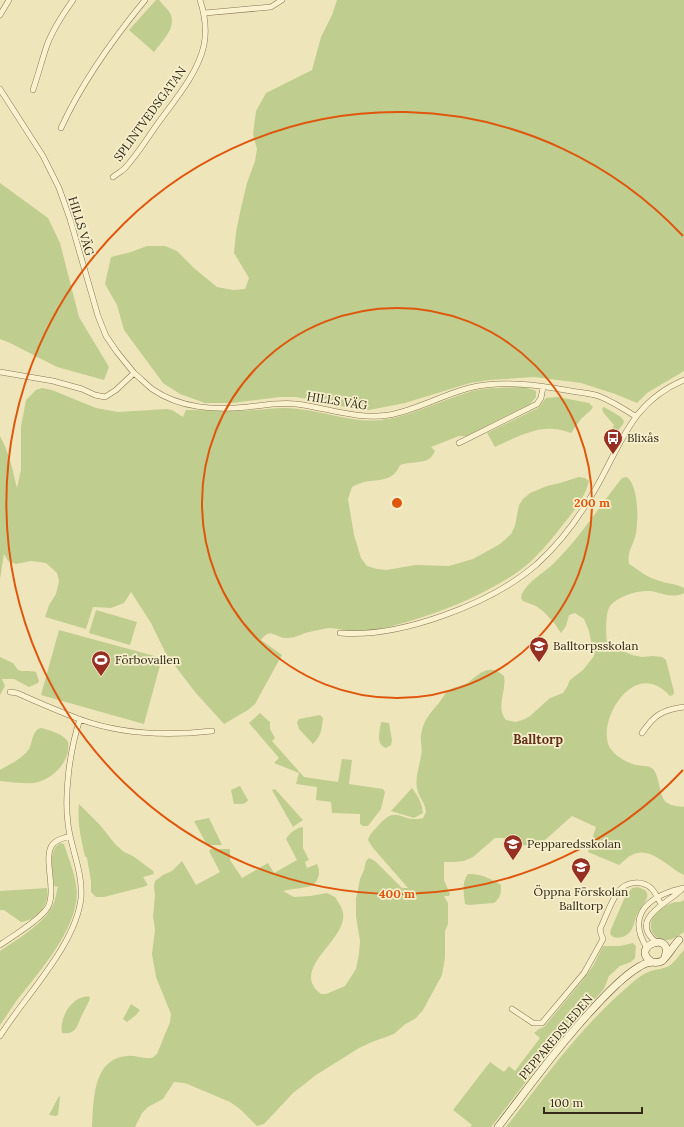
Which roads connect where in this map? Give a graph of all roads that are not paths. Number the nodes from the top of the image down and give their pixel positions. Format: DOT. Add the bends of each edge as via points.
graph roads {
  1 [pos="9,0"];
  2 [pos="73,0"];
  3 [pos="145,0"];
  4 [pos="200,0"];
  5 [pos="282,0"];
  6 [pos="205,13"];
  7 [pos="0,15"];
  8 [pos="0,89"];
  9 [pos="33,90"];
  10 [pos="60,128"];
  11 [pos="113,177"];
  12 [pos="0,372"];
  13 [pos="134,373"];
  14 [pos="684,380"];
  15 [pos="543,386"];
  16 [pos="635,416"];
  17 [pos="459,443"];
  18 [pos="340,634"];
  19 [pos="10,692"];
  20 [pos="684,707"];
  21 [pos="80,719"];
  22 [pos="212,731"];
  23 [pos="642,733"];
  24 [pos="70,836"];
  25 [pos="683,888"];
  26 [pos="658,898"];
  27 [pos="661,904"];
  28 [pos="682,939"];
  29 [pos="659,943"];
  30 [pos="0,945"];
  31 [pos="646,950"];
  32 [pos="665,957"];
  33 [pos="652,962"];
  34 [pos="638,967"];
  35 [pos="512,1009"];
  36 [pos="0,1036"];
  37 [pos="498,1127"];
  1 -- 7 [label="street"];
  2 -- 9 [label="street" via="54,30"];
  3 -- 10 [label="street" via="77,95"];
  4 -- 6 [label="street, SPLINTVEDSGATAN"];
  5 -- 6 [label="street" via="271,7"];
  6 -- 11 [label="street, SPLINTVEDSGATAN" via="204,46 190,78 124,168"];
  8 -- 13 [label="street, HILLS VÄG" via="43,156 59,188 98,316 110,341"];
  12 -- 13 [label="street" via="53,381 105,397"];
  13 -- 15 [label="street, HILLS VÄG" via="152,389 188,406 222,408 296,404 367,417 401,412 470,388 509,384"];
  14 -- 16 [label="street" via="656,396"];
  15 -- 16 [label="street, HILLS VÄG" via="596,395"];
  15 -- 17 [label="street" via="537,404"];
  16 -- 18 [label="street" via="572,527 547,554 523,574 478,600 428,620 366,634"];
  19 -- 21 [label="street"];
  20 -- 23 [label="street" via="669,709 657,715"];
  21 -- 22 [label="street" via="136,732"];
  21 -- 24 [label="street" via="73,739 68,787 67,815"];
  24 -- 30 [label="street" via="56,842 51,848 49,863 52,893 48,907 40,916"];
  24 -- 36 [label="street" via="80,876 81,899 75,922 63,948"];
  25 -- 26 [label="street"];
  25 -- 27 [label="street"];
  26 -- 27 [label="street"];
  26 -- 31 [label="street" via="648,903 638,921"];
  26 -- 35 [label="street" via="652,889 643,883 631,883 622,887 616,894 600,929 603,939 590,965 542,1023 533,1023"];
  27 -- 29 [label="street" via="652,913 648,922 649,932"];
  28 -- 29 [label="street"];
  28 -- 32 [label="street"];
  29 -- 31 [label="street" via="650,944"];
  29 -- 32 [label="street" via="666,950"];
  31 -- 33 [label="street"];
  31 -- 34 [label="street, PEPPAREDSLEDEN"];
  32 -- 33 [label="street" via="659,962"];
  33 -- 34 [label="street, PEPPAREDSLEDEN"];
  34 -- 37 [label="street, PEPPAREDSLEDEN" via="582,1020"];
}
